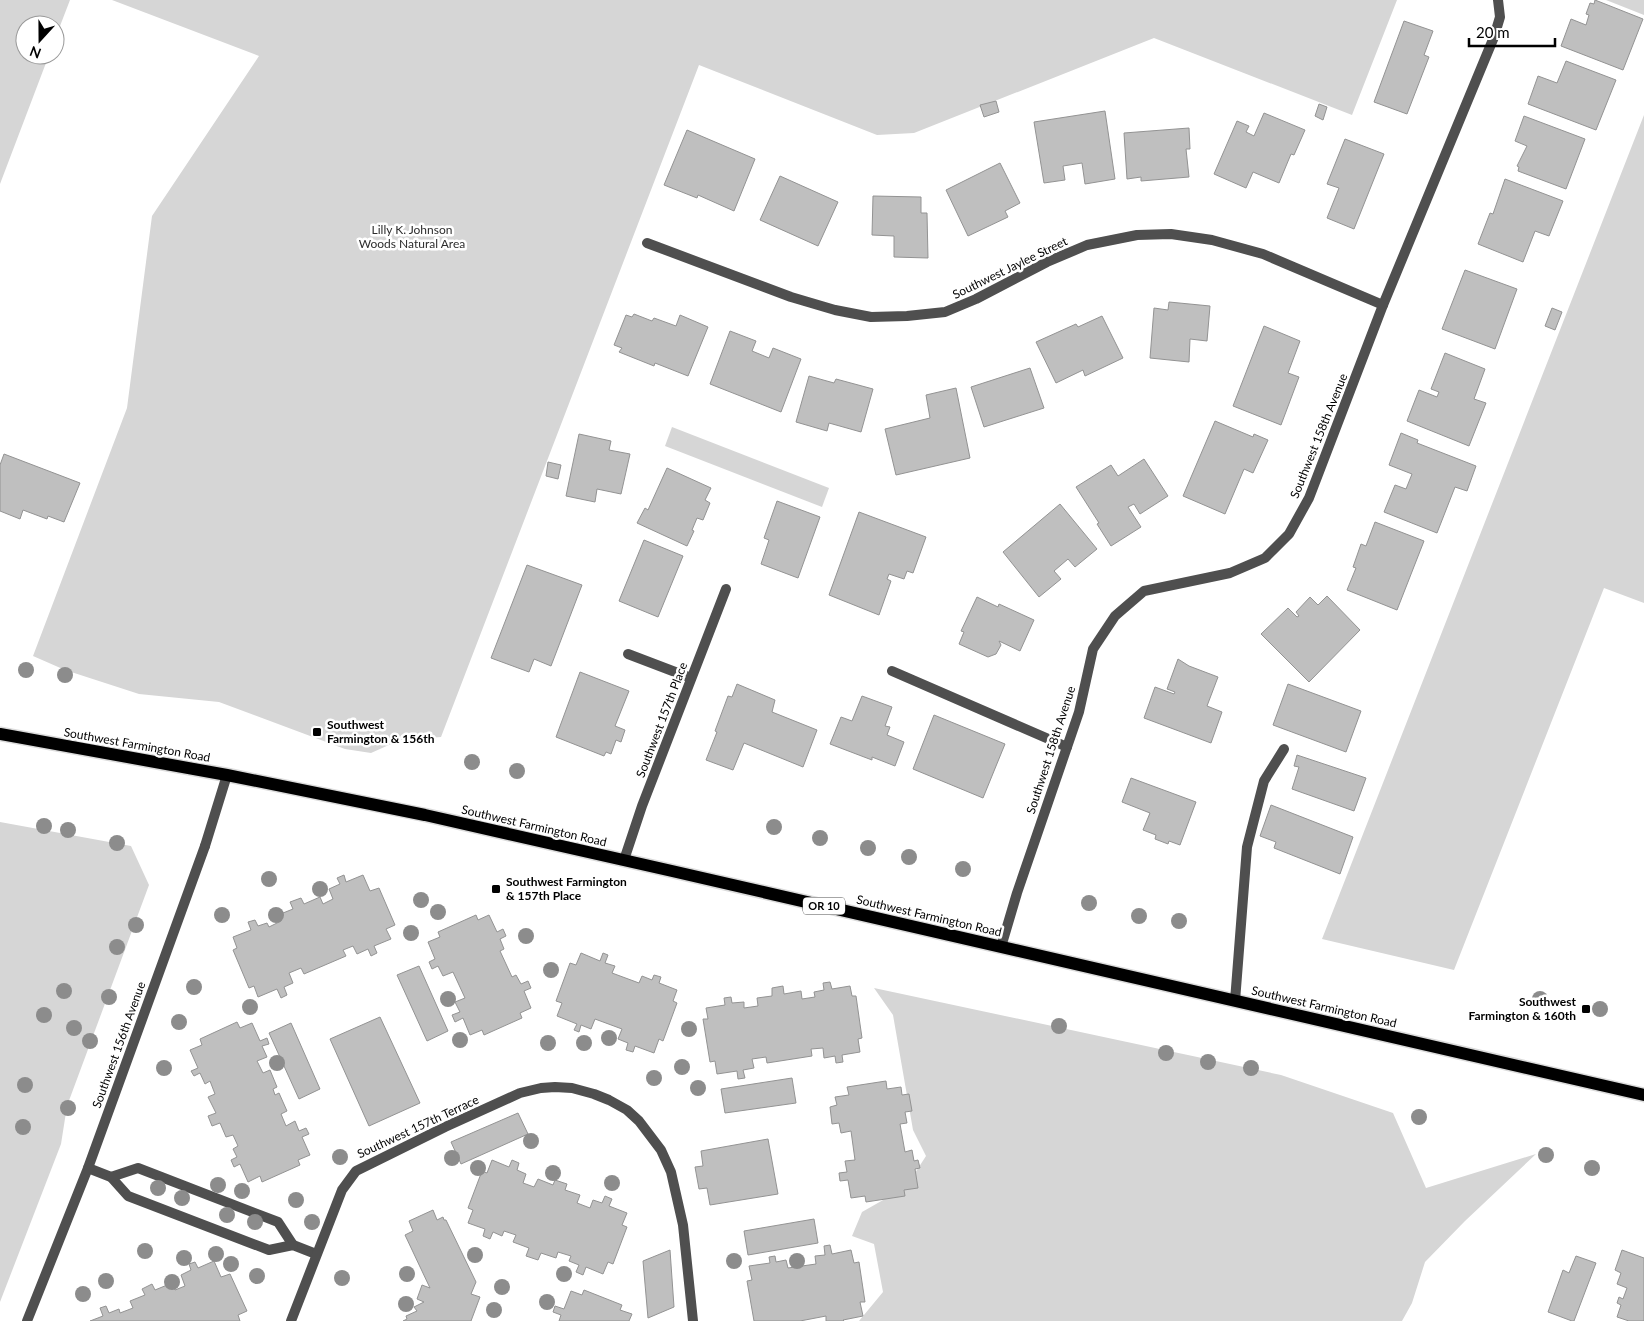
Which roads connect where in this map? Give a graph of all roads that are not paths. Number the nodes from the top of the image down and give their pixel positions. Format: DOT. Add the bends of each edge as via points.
graph roads {
  1 [pos="1498,0"];
  2 [pos="647,243"];
  3 [pos="1383,305"];
  4 [pos="726,589"];
  5 [pos="628,654"];
  6 [pos="892,671"];
  7 [pos="691,678"];
  8 [pos="0,734"];
  9 [pos="1067,747"];
  10 [pos="1284,749"];
  11 [pos="227,774"];
  12 [pos="624,860"];
  13 [pos="1001,947"];
  14 [pos="1235,1001"];
  15 [pos="1644,1095"];
  16 [pos="88,1168"];
  17 [pos="111,1177"];
  18 [pos="293,1246"];
  19 [pos="316,1254"];
  20 [pos="27,1321"];
  21 [pos="291,1321"];
  22 [pos="693,1321"];
  1 -- 3 [label="street, Southwest 158th Avenue" via="1500,18 1494,37"];
  2 -- 3 [label="street, Southwest Jaylee Street" via="790,297 871,317 945,312 1087,245 1138,235 1171,234 1212,240 1263,254"];
  3 -- 9 [label="street, Southwest 158th Avenue" via="1309,498 1289,534 1265,558 1230,573 1144,591 1115,616 1093,648 1079,712"];
  4 -- 7 [label="street, Southwest 157th Place"];
  5 -- 7 [label="street"];
  6 -- 9 [label="street"];
  7 -- 12 [label="street, Southwest 157th Place"];
  8 -- 11 [label="main road, Southwest Farmington Road / OR 10"];
  9 -- 13 [label="street, Southwest 158th Avenue"];
  10 -- 14 [label="street" via="1264,781 1247,847"];
  11 -- 12 [label="main road, Southwest Farmington Road / OR 10"];
  11 -- 16 [label="street, Southwest 156th Avenue" via="205,846"];
  12 -- 13 [label="main road, Southwest Farmington Road / OR 10"];
  13 -- 14 [label="main road, Southwest Farmington Road / OR 10"];
  14 -- 15 [label="main road, Southwest Farmington Road / OR 10"];
  16 -- 17 [label="street"];
  16 -- 20 [label="street, Southwest 156th Avenue"];
  17 -- 18 [label="street" via="128,1196 269,1250"];
  17 -- 18 [label="street" via="138,1168 278,1222"];
  18 -- 19 [label="street"];
  19 -- 21 [label="street, Southwest 157th Terrace"];
  19 -- 22 [label="street, Southwest 157th Terrace" via="342,1190 356,1171 520,1093 541,1088 572,1088 610,1100 626,1110 639,1121 661,1150 671,1172 684,1233"];
}
